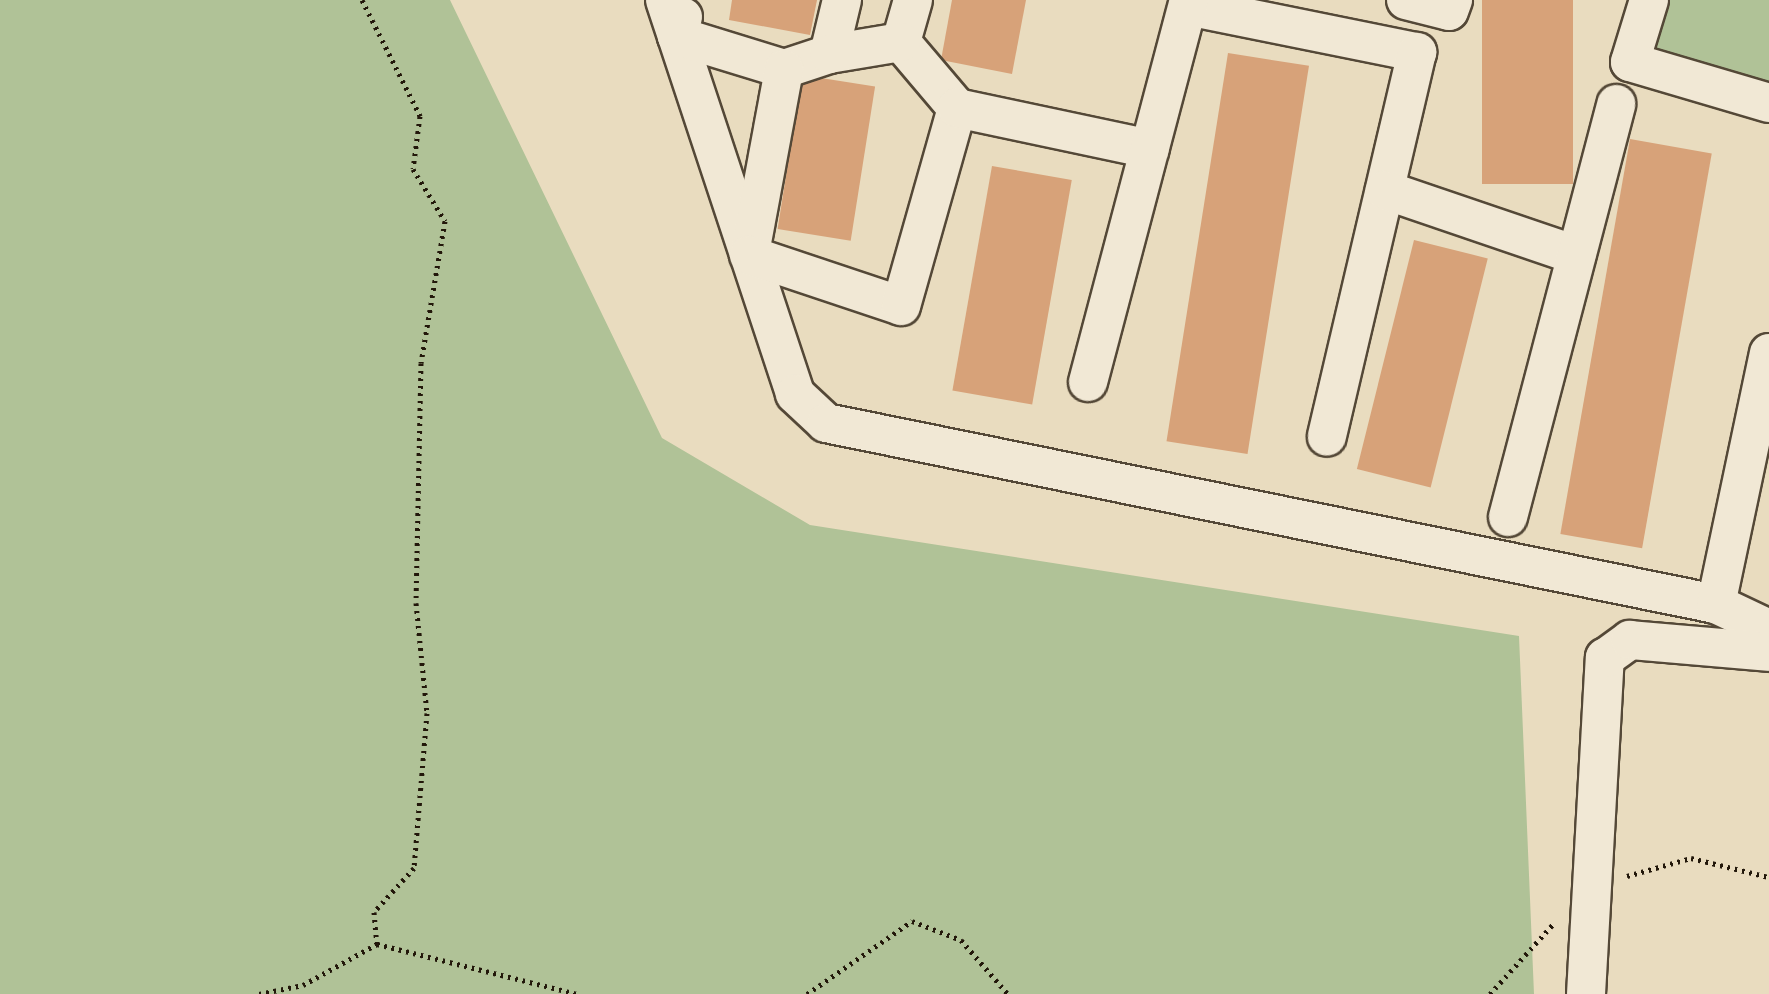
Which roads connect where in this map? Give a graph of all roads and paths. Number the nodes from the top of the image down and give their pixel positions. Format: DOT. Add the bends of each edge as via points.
graph roads {
  1 [pos="362,0"];
  2 [pos="842,0"];
  3 [pos="913,0"];
  4 [pos="1406,0"];
  5 [pos="1452,0"];
  6 [pos="1649,0"];
  7 [pos="1188,3"];
  8 [pos="672,8"];
  9 [pos="901,42"];
  10 [pos="829,54"];
  11 [pos="784,69"];
  12 [pos="1769,103"];
  13 [pos="1616,104"];
  14 [pos="956,108"];
  15 [pos="1150,149"];
  16 [pos="1385,190"];
  17 [pos="750,255"];
  18 [pos="1576,255"];
  19 [pos="1769,353"];
  20 [pos="1088,382"];
  21 [pos="1327,437"];
  22 [pos="1508,517"];
  23 [pos="1716,604"];
  24 [pos="1769,629"];
  25 [pos="1769,652"];
  26 [pos="377,944"];
  27 [pos="259,994"];
  28 [pos="577,994"];
  29 [pos="807,994"];
  30 [pos="1008,994"];
  31 [pos="1586,994"];
  1 -- 26 [label="path" via="420,116 413,169 445,221 421,362 416,603 428,713 414,868 374,912"];
  2 -- 10 [label="street"];
  3 -- 9 [label="street"];
  4 -- 5 [label="street" via="1449,11"];
  6 -- 12 [label="street" via="1630,62"];
  7 -- 15 [label="street"];
  7 -- 16 [label="street" via="1417,52"];
  8 -- 11 [label="street"];
  8 -- 17 [label="street"];
  9 -- 10 [label="street"];
  9 -- 14 [label="street"];
  10 -- 11 [label="street"];
  11 -- 17 [label="street"];
  13 -- 18 [label="street"];
  14 -- 15 [label="street"];
  14 -- 17 [label="street" via="901,306"];
  15 -- 20 [label="street"];
  16 -- 18 [label="street"];
  16 -- 21 [label="street"];
  17 -- 23 [label="street" via="795,394 826,423"];
  18 -- 22 [label="street"];
  19 -- 23 [label="street"];
  23 -- 24 [label="street"];
  25 -- 31 [label="street" via="1630,640 1605,658"];
  26 -- 27 [label="path" via="303,984"];
  26 -- 28 [label="path"];
  29 -- 30 [label="path" via="912,921 961,940"];
}
